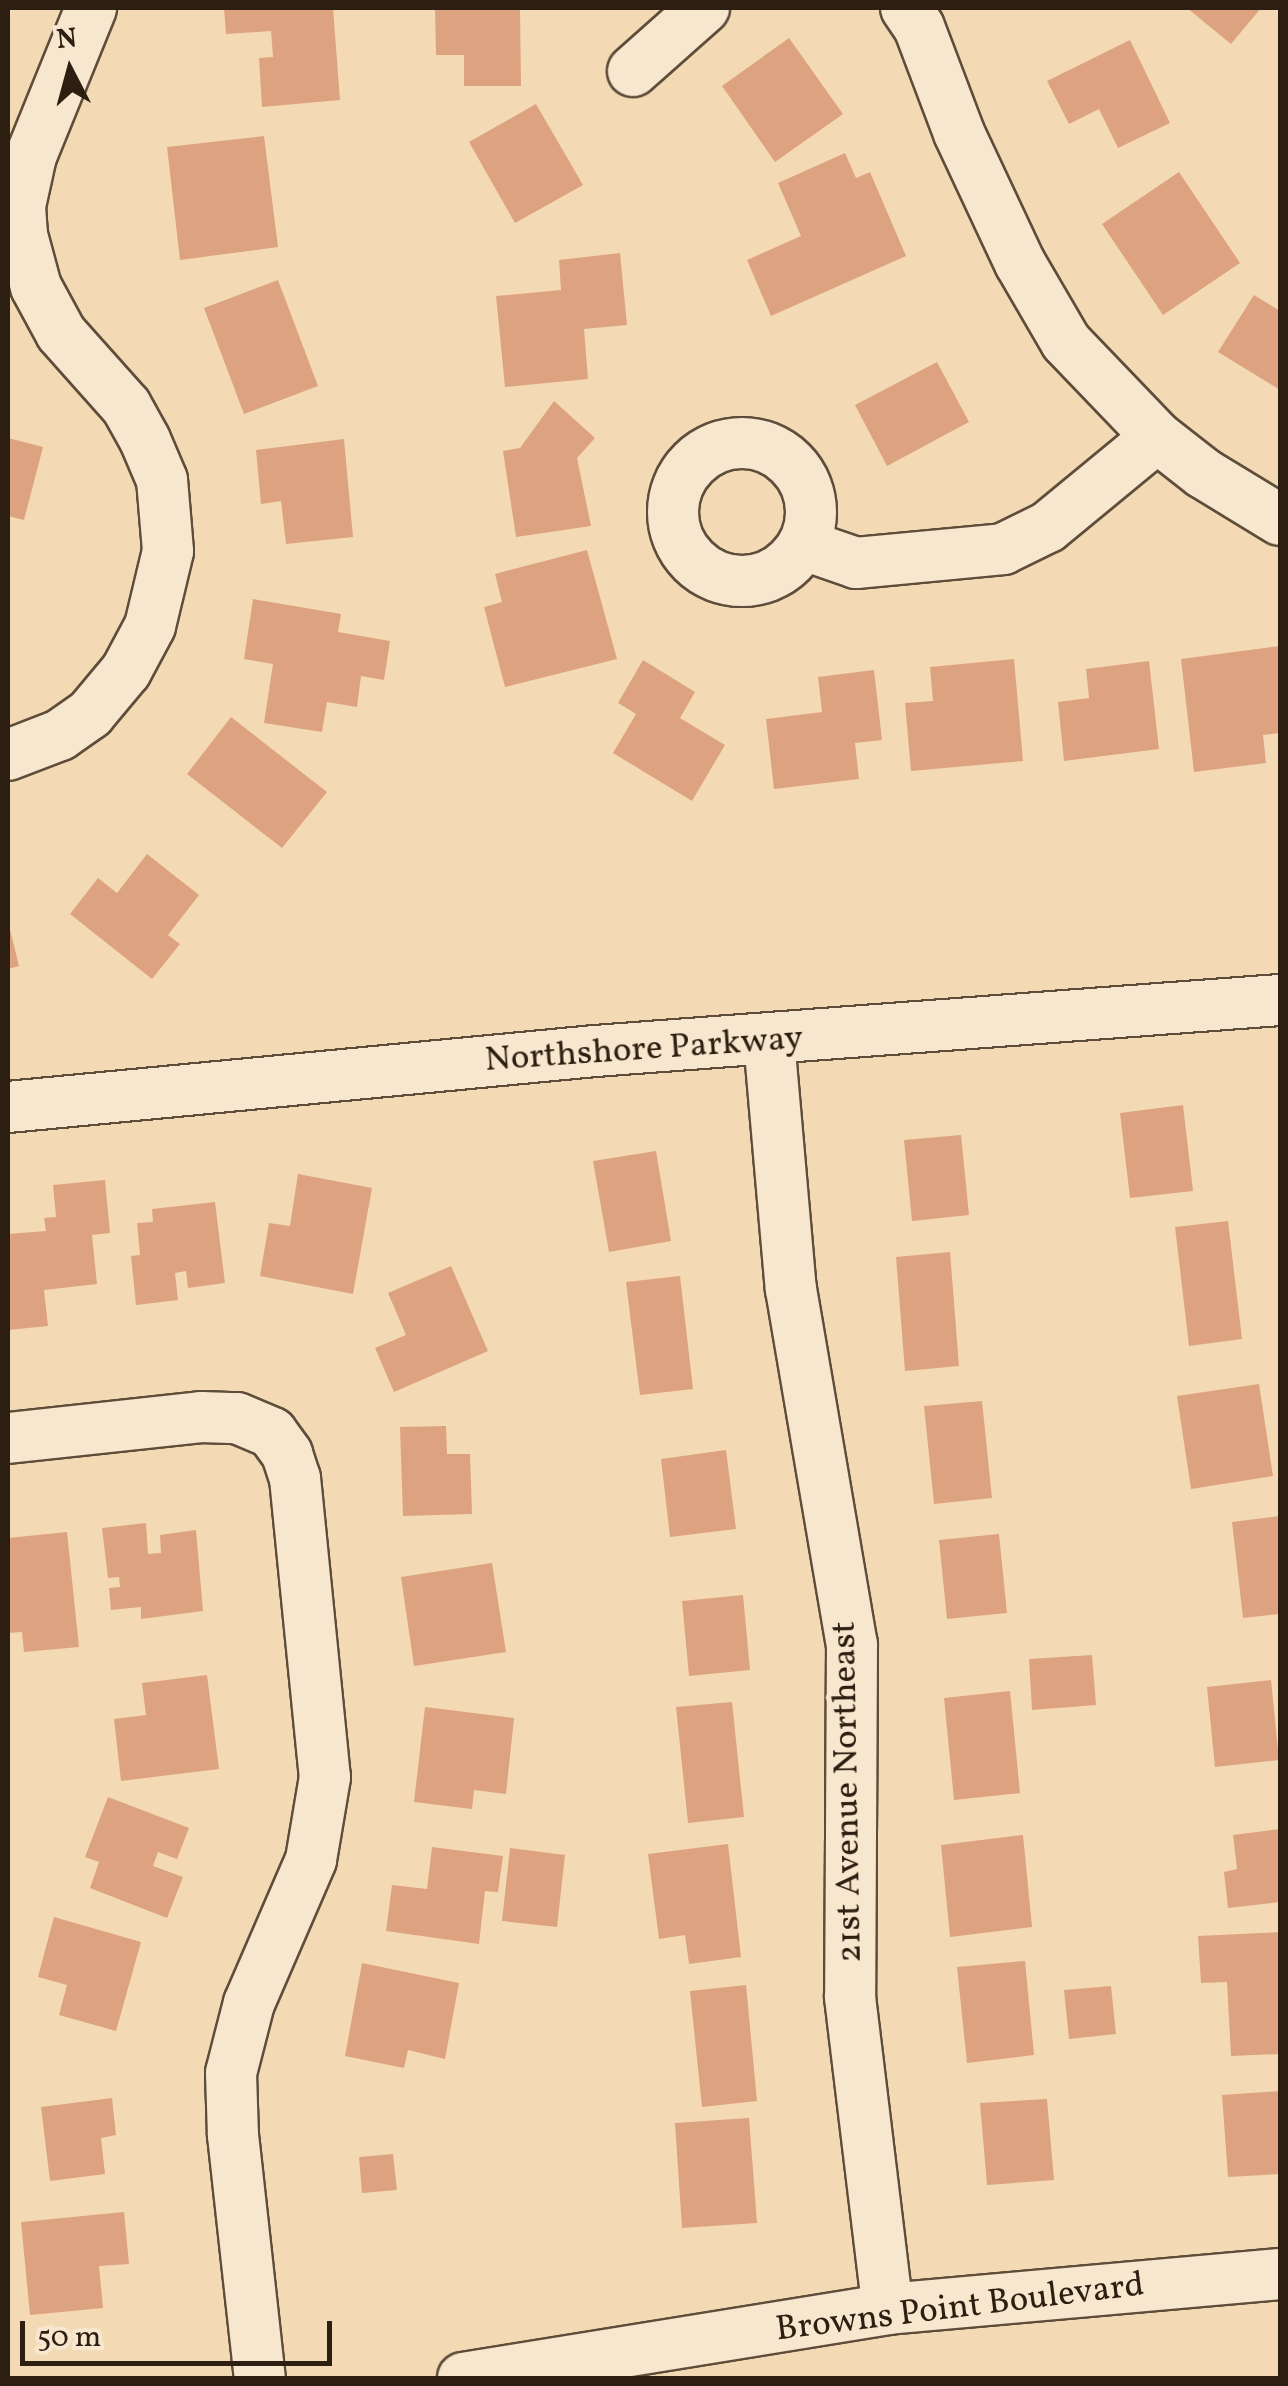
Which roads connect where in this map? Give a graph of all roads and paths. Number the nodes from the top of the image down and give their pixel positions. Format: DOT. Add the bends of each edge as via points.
graph roads {
  1 [pos="91,8"];
  2 [pos="704,8"];
  3 [pos="925,14"];
  4 [pos="633,71"];
  5 [pos="1157,438"];
  6 [pos="1280,520"];
  7 [pos="804,546"];
  8 [pos="8,754"];
  9 [pos="1280,1000"];
  10 [pos="769,1040"];
  11 [pos="8,1107"];
  12 [pos="8,1438"];
  13 [pos="1280,2274"];
  14 [pos="888,2308"];
  15 [pos="260,2378"];
  16 [pos="463,2378"];
  1 -- 8 [label="street" via="30,156 22,235 36,287 61,333 126,406 162,480 168,550 162,590 126,671 90,714 60,735"];
  2 -- 4 [label="street"];
  3 -- 5 [label="street" via="959,133 1050,315 1066,342"];
  5 -- 6 [label="street"];
  5 -- 7 [label="street" via="1048,528 1004,549 856,563"];
  9 -- 10 [label="street, Northshore Parkway"];
  10 -- 11 [label="street, Northshore Parkway"];
  10 -- 14 [label="street, 21st Avenue Northeast" via="791,1289 852,1644 850,1997"];
  12 -- 15 [label="street" via="201,1416 258,1424 284,1447 298,1492 325,1777 311,1860 233,2054 231,2106"];
  13 -- 14 [label="street, Browns Point Boulevard"];
  14 -- 16 [label="street, Browns Point Boulevard"];
}
